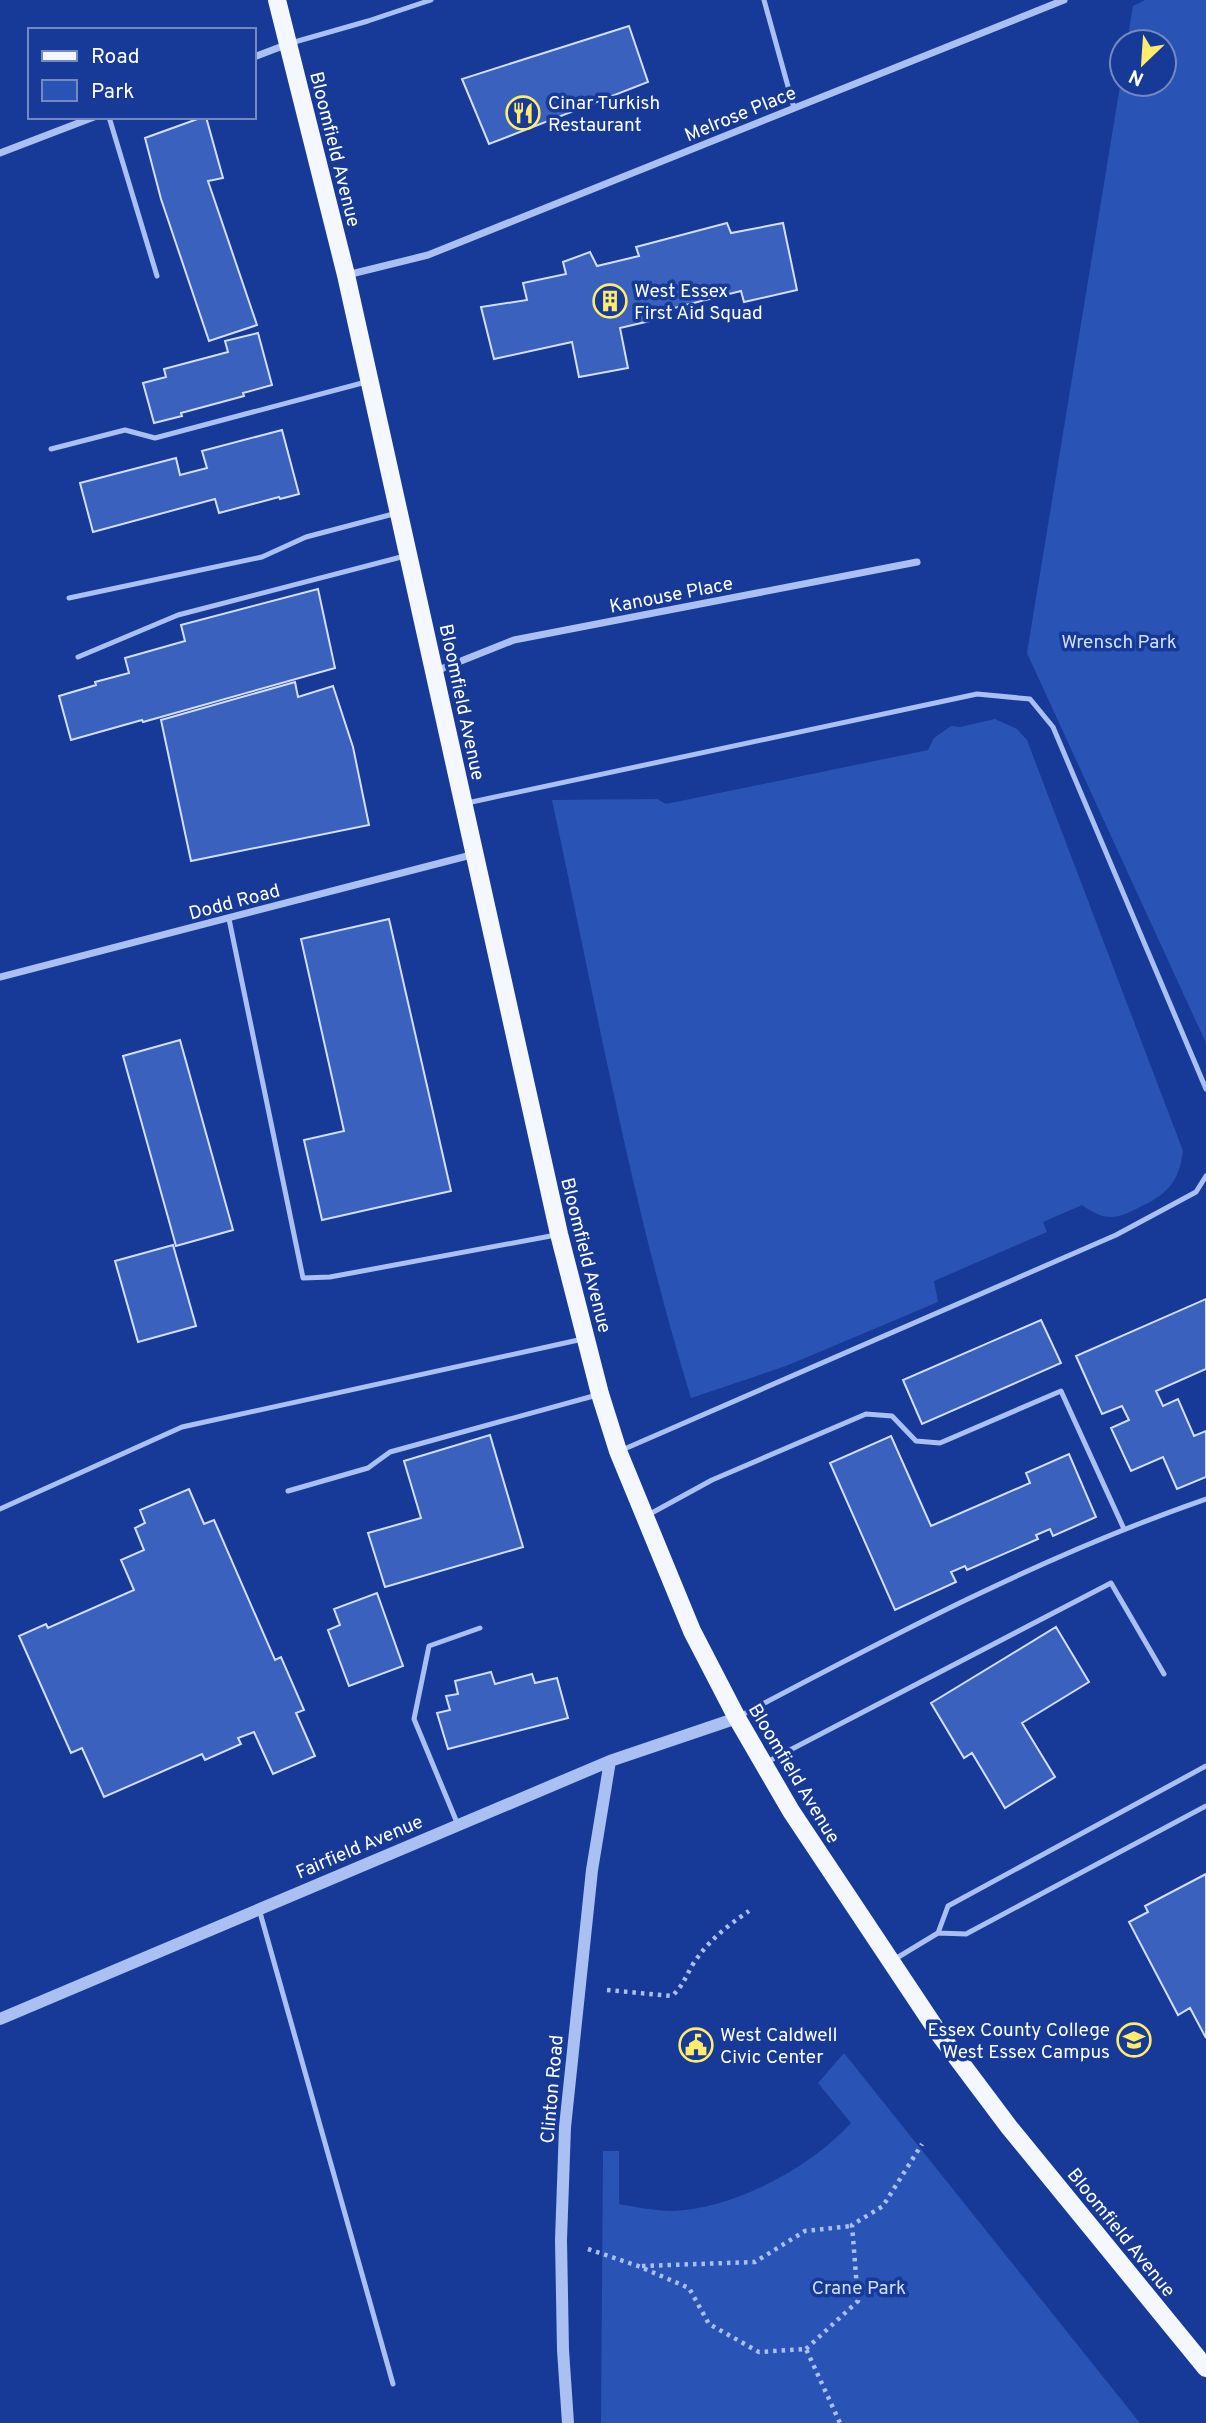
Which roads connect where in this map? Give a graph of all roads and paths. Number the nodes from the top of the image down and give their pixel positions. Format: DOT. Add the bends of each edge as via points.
graph roads {
  1 [pos="277,0"];
  2 [pos="431,0"];
  3 [pos="764,0"];
  4 [pos="1065,0"];
  5 [pos="289,44"];
  6 [pos="256,56"];
  7 [pos="794,108"];
  8 [pos="89,119"];
  9 [pos="110,119"];
  10 [pos="0,153"];
  11 [pos="346,275"];
  12 [pos="157,276"];
  13 [pos="370,381"];
  14 [pos="51,449"];
  15 [pos="400,512"];
  16 [pos="409,555"];
  17 [pos="917,562"];
  18 [pos="69,598"];
  19 [pos="78,657"];
  20 [pos="435,671"];
  21 [pos="464,804"];
  22 [pos="476,854"];
  23 [pos="229,919"];
  24 [pos="0,977"];
  25 [pos="1206,1090"];
  26 [pos="1206,1177"];
  27 [pos="559,1234"];
  28 [pos="586,1339"];
  29 [pos="600,1394"];
  30 [pos="618,1451"];
  31 [pos="288,1491"];
  32 [pos="1206,1499"];
  33 [pos="0,1509"];
  34 [pos="645,1517"];
  35 [pos="1124,1529"];
  36 [pos="480,1628"];
  37 [pos="1164,1674"];
  38 [pos="737,1718"];
  39 [pos="610,1761"];
  40 [pos="764,1763"];
  41 [pos="1206,1766"];
  42 [pos="1206,1806"];
  43 [pos="458,1825"];
  44 [pos="259,1909"];
  45 [pos="749,1911"];
  46 [pos="938,1933"];
  47 [pos="891,1962"];
  48 [pos="606,1990"];
  49 [pos="0,2019"];
  50 [pos="922,2144"];
  51 [pos="852,2225"];
  52 [pos="561,2240"];
  53 [pos="638,2266"];
  54 [pos="806,2349"];
  55 [pos="1206,2368"];
  56 [pos="393,2384"];
  57 [pos="568,2423"];
  58 [pos="840,2423"];
  1 -- 5 [label="main road, Bloomfield Avenue"];
  2 -- 5 [label="lane"];
  3 -- 7 [label="lane"];
  4 -- 7 [label="street, Melrose Place"];
  5 -- 6 [label="street"];
  5 -- 11 [label="main road, Bloomfield Avenue"];
  7 -- 11 [label="street, Melrose Place" via="428,255"];
  8 -- 10 [label="street"];
  9 -- 12 [label="lane"];
  11 -- 13 [label="main road, Bloomfield Avenue"];
  13 -- 14 [label="lane" via="155,438 125,430"];
  13 -- 15 [label="main road, Bloomfield Avenue"];
  15 -- 16 [label="main road, Bloomfield Avenue"];
  15 -- 18 [label="lane" via="306,537 262,557"];
  16 -- 19 [label="lane" via="178,615"];
  16 -- 20 [label="main road, Bloomfield Avenue"];
  17 -- 20 [label="street, Kanouse Place" via="514,640"];
  20 -- 21 [label="main road, Bloomfield Avenue"];
  21 -- 22 [label="main road, Bloomfield Avenue"];
  21 -- 25 [label="lane" via="977,694 1030,699 1053,727"];
  22 -- 23 [label="street, Dodd Road"];
  22 -- 27 [label="main road, Bloomfield Avenue"];
  23 -- 24 [label="street, Dodd Road"];
  23 -- 27 [label="lane" via="303,1278 330,1277"];
  26 -- 30 [label="lane" via="1196,1192 1116,1235"];
  27 -- 28 [label="main road, Bloomfield Avenue"];
  28 -- 29 [label="main road, Bloomfield Avenue"];
  28 -- 33 [label="lane" via="182,1427"];
  29 -- 30 [label="main road, Bloomfield Avenue"];
  29 -- 31 [label="lane" via="390,1452 369,1468"];
  30 -- 34 [label="main road, Bloomfield Avenue"];
  32 -- 35 [label="lane"];
  34 -- 35 [label="lane" via="712,1480 866,1414 892,1416 916,1441 940,1443 1061,1391"];
  34 -- 38 [label="main road, Bloomfield Avenue" via="692,1631"];
  35 -- 38 [label="lane" via="927,1618"];
  36 -- 43 [label="lane" via="429,1646 414,1719"];
  37 -- 40 [label="lane" via="1111,1583"];
  38 -- 39 [label="street, Fairfield Avenue"];
  38 -- 40 [label="main road, Bloomfield Avenue"];
  39 -- 43 [label="street, Fairfield Avenue"];
  39 -- 52 [label="street, Clinton Road" via="593,1870 565,2127"];
  40 -- 47 [label="main road, Bloomfield Avenue"];
  41 -- 46 [label="lane" via="948,1906"];
  42 -- 46 [label="lane" via="966,1934"];
  43 -- 44 [label="street, Fairfield Avenue"];
  44 -- 49 [label="street, Fairfield Avenue"];
  44 -- 56 [label="lane"];
  45 -- 48 [label="path" via="707,1945 672,1996"];
  46 -- 47 [label="lane"];
  47 -- 55 [label="main road, Bloomfield Avenue" via="1009,2127"];
  50 -- 51 [label="path" via="883,2206"];
  51 -- 53 [label="path" via="805,2231 755,2262"];
  51 -- 54 [label="path" via="858,2301"];
  52 -- 53 [label="path"];
  52 -- 57 [label="street, Clinton Road"];
  53 -- 54 [label="path" via="689,2288 709,2324 759,2352"];
  54 -- 58 [label="path"];
}
